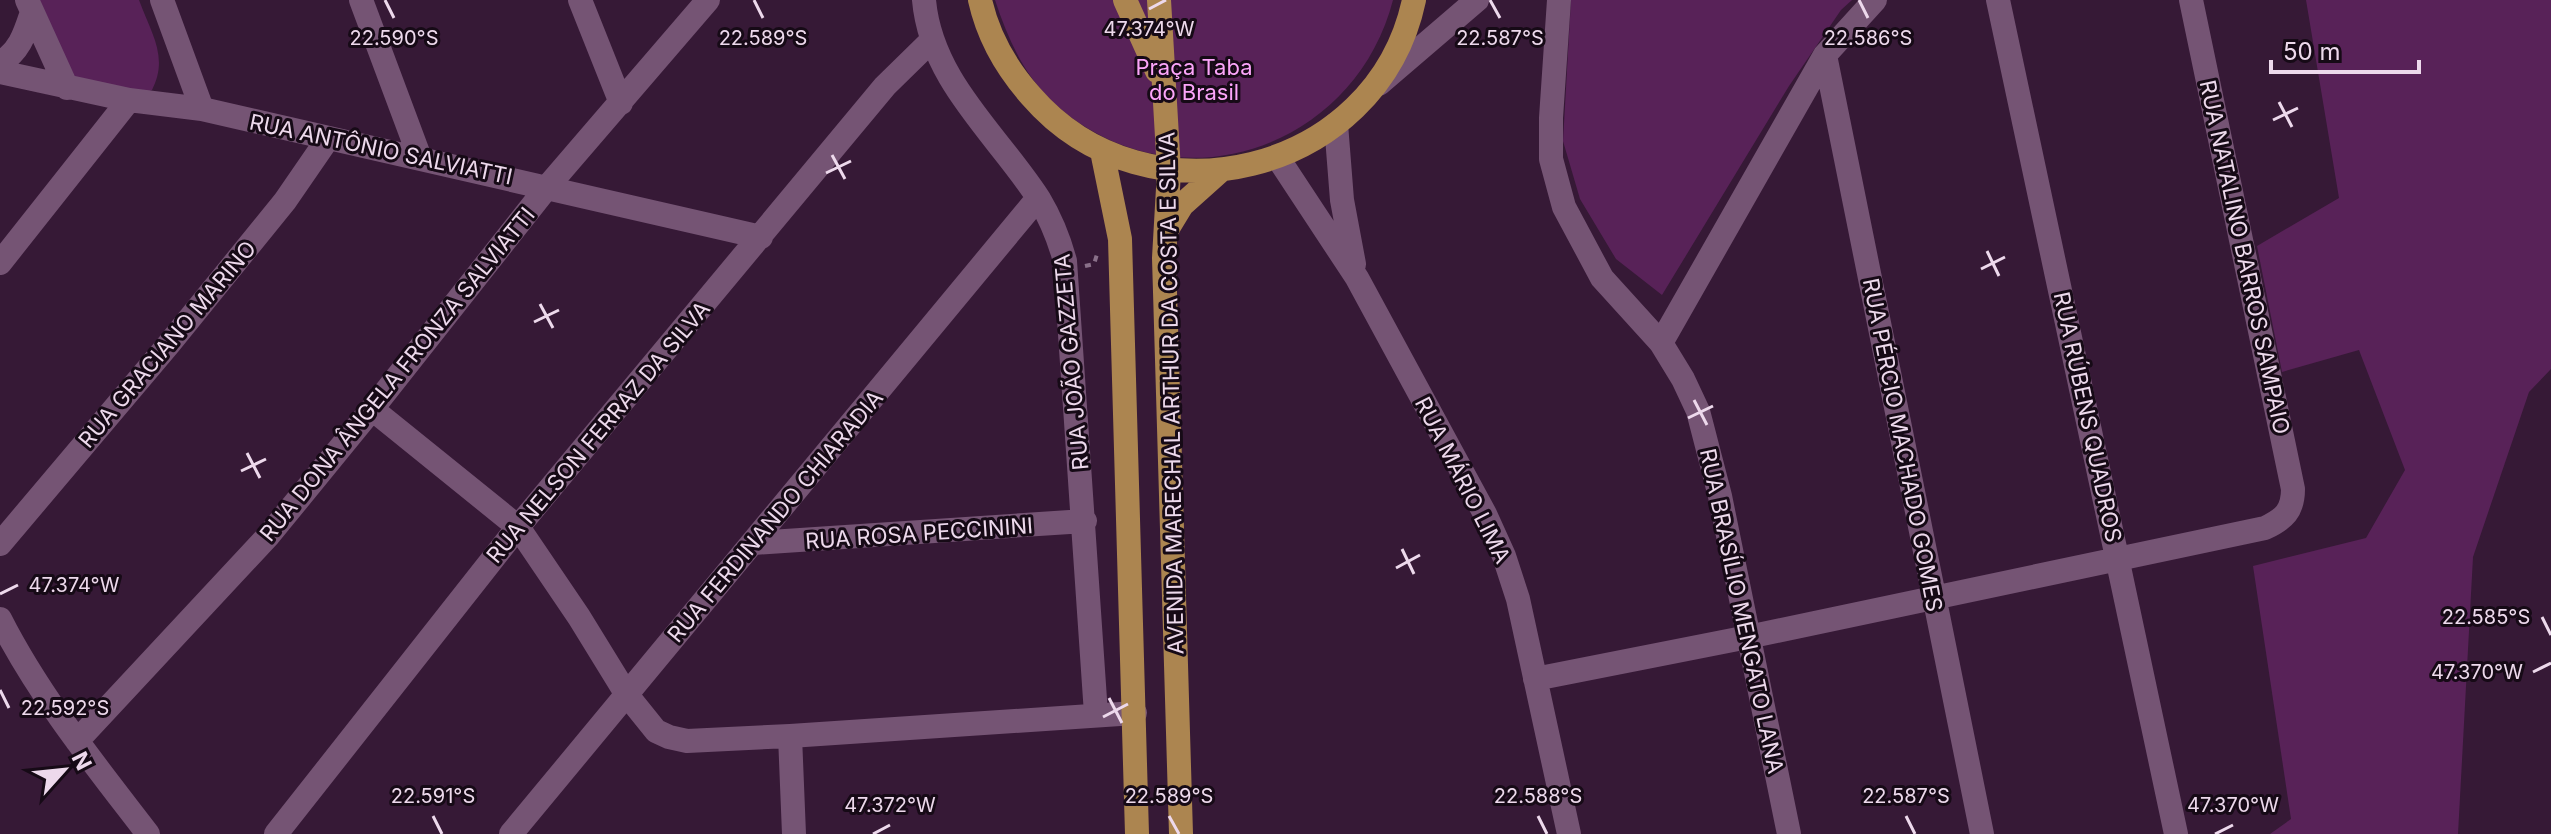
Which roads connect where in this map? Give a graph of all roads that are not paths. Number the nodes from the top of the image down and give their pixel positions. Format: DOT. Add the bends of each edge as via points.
graph roads {
  1 [pos="162,0"];
  2 [pos="361,0"];
  3 [pos="580,0"];
  4 [pos="708,0"];
  5 [pos="924,0"];
  6 [pos="980,0"];
  7 [pos="1125,0"];
  8 [pos="1159,0"];
  9 [pos="1414,0"];
  10 [pos="1477,0"];
  11 [pos="1559,0"];
  12 [pos="1875,0"];
  13 [pos="1998,0"];
  14 [pos="2191,0"];
  15 [pos="30,6"];
  16 [pos="932,40"];
  17 [pos="1825,55"];
  18 [pos="0,63"];
  19 [pos="0,72"];
  20 [pos="1163,84"];
  21 [pos="67,88"];
  22 [pos="1368,93"];
  23 [pos="129,100"];
  24 [pos="621,103"];
  25 [pos="202,109"];
  26 [pos="1336,124"];
  27 [pos="327,140"];
  28 [pos="1102,151"];
  29 [pos="420,158"];
  30 [pos="1278,158"];
  31 [pos="1169,171"];
  32 [pos="1220,171"];
  33 [pos="548,186"];
  34 [pos="1038,198"];
  35 [pos="1167,231"];
  36 [pos="761,237"];
  37 [pos="0,263"];
  38 [pos="1357,278"];
  39 [pos="1661,343"];
  40 [pos="372,409"];
  41 [pos="1085,521"];
  42 [pos="518,527"];
  43 [pos="754,543"];
  44 [pos="0,544"];
  45 [pos="2119,558"];
  46 [pos="1934,597"];
  47 [pos="0,619"];
  48 [pos="1748,637"];
  49 [pos="1535,679"];
  50 [pos="627,695"];
  51 [pos="1135,713"];
  52 [pos="1096,714"];
  53 [pos="790,736"];
  54 [pos="1178,740"];
  55 [pos="77,741"];
  56 [pos="1134,741"];
  57 [pos="148,834"];
  58 [pos="276,834"];
  59 [pos="511,834"];
  60 [pos="794,834"];
  61 [pos="1137,834"];
  62 [pos="1181,834"];
  63 [pos="1569,834"];
  64 [pos="1789,834"];
  65 [pos="1982,834"];
  66 [pos="2176,834"];
  1 -- 25 [label="street"];
  2 -- 29 [label="street"];
  3 -- 24 [label="street"];
  4 -- 24 [label="street, RUA DONA ÂNGELA FRONZA SALVIATTI"];
  5 -- 16 [label="street, RUA JOÃO GAZZETA"];
  6 -- 28 [label="main road" via="996,46 1016,79 1060,124"];
  7 -- 20 [label="main road"];
  8 -- 20 [label="main road, AVENIDA MARECHAL ARTHUR DA COSTA E SILVA"];
  9 -- 22 [label="main road" via="1393,57"];
  10 -- 22 [label="street"];
  11 -- 39 [label="street, RUA BRASÍLIO MENGATO LANA" via="1551,159 1564,207 1602,278"];
  12 -- 17 [label="street"];
  13 -- 45 [label="street, RUA RÚBENS QUADROS"];
  14 -- 45 [label="street, RUA NATALINO BARROS SAMPAIO" via="2293,503 2279,522 2265,528"];
  15 -- 18 [label="street" via="21,44"];
  15 -- 21 [label="street"];
  16 -- 34 [label="street, RUA JOÃO GAZZETA" via="959,94"];
  16 -- 36 [label="street, RUA NELSON FERRAZ DA SILVA" via="885,86"];
  17 -- 39 [label="street"];
  17 -- 46 [label="street, RUA PÉRCIO MACHADO GOMES"];
  19 -- 21 [label="street, RUA ANTÔNIO SALVIATTI"];
  20 -- 31 [label="main road, AVENIDA MARECHAL ARTHUR DA COSTA E SILVA"];
  21 -- 23 [label="street, RUA ANTÔNIO SALVIATTI"];
  22 -- 26 [label="main road"];
  23 -- 25 [label="street, RUA ANTÔNIO SALVIATTI"];
  23 -- 37 [label="street"];
  24 -- 33 [label="street, RUA DONA ÂNGELA FRONZA SALVIATTI"];
  25 -- 27 [label="street, RUA ANTÔNIO SALVIATTI"];
  26 -- 30 [label="main road"];
  26 -- 38 [label="street, RUA MÁRIO LIMA" via="1342,200"];
  27 -- 29 [label="street, RUA ANTÔNIO SALVIATTI"];
  27 -- 44 [label="street, RUA GRACIANO MARINO" via="227,273"];
  28 -- 31 [label="main road"];
  28 -- 51 [label="main road, AVENIDA MARECHAL ARTHUR DA COSTA E SILVA" via="1120,239"];
  29 -- 33 [label="street, RUA ANTÔNIO SALVIATTI"];
  30 -- 32 [label="main road"];
  30 -- 38 [label="street, RUA MÁRIO LIMA"];
  31 -- 32 [label="main road"];
  31 -- 35 [label="main road, AVENIDA MARECHAL ARTHUR DA COSTA E SILVA"];
  32 -- 35 [label="main road" via="1182,205"];
  33 -- 36 [label="street, RUA ANTÔNIO SALVIATTI"];
  33 -- 40 [label="street, RUA DONA ÂNGELA FRONZA SALVIATTI"];
  34 -- 41 [label="street, RUA JOÃO GAZZETA" via="1057,232 1066,269"];
  34 -- 43 [label="street, RUA FERDINANDO CHIARADIA"];
  35 -- 54 [label="main road, AVENIDA MARECHAL ARTHUR DA COSTA E SILVA"];
  36 -- 42 [label="street, RUA NELSON FERRAZ DA SILVA"];
  38 -- 49 [label="street, RUA MÁRIO LIMA" via="1504,556"];
  39 -- 48 [label="street, RUA BRASÍLIO MENGATO LANA" via="1698,411"];
  40 -- 42 [label="street"];
  40 -- 55 [label="street, RUA DONA ÂNGELA FRONZA SALVIATTI" via="269,535"];
  41 -- 43 [label="street, RUA ROSA PECCININI"];
  41 -- 52 [label="street, RUA JOÃO GAZZETA"];
  42 -- 50 [label="street"];
  42 -- 58 [label="street, RUA NELSON FERRAZ DA SILVA"];
  43 -- 50 [label="street, RUA FERDINANDO CHIARADIA"];
  45 -- 46 [label="street"];
  45 -- 66 [label="street, RUA RÚBENS QUADROS"];
  46 -- 48 [label="street"];
  46 -- 65 [label="street, RUA PÉRCIO MACHADO GOMES"];
  47 -- 55 [label="street"];
  48 -- 49 [label="street"];
  48 -- 64 [label="street, RUA BRASÍLIO MENGATO LANA"];
  49 -- 63 [label="street, RUA MÁRIO LIMA"];
  50 -- 53 [label="street" via="656,731 669,737 687,741"];
  50 -- 59 [label="street, RUA FERDINANDO CHIARADIA"];
  51 -- 52 [label="street"];
  51 -- 56 [label="main road, AVENIDA MARECHAL ARTHUR DA COSTA E SILVA"];
  52 -- 53 [label="street"];
  53 -- 60 [label="street"];
  54 -- 56 [label="main road"];
  54 -- 62 [label="main road, AVENIDA MARECHAL ARTHUR DA COSTA E SILVA"];
  55 -- 57 [label="street"];
  56 -- 61 [label="main road, AVENIDA MARECHAL ARTHUR DA COSTA E SILVA"];
}
